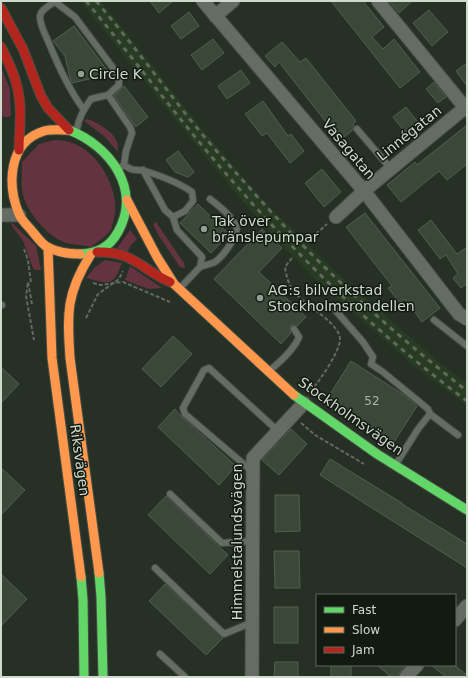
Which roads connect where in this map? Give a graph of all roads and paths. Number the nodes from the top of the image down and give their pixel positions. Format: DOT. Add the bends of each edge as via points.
graph roads {
  1 [pos="54,1"];
  2 [pos="203,1"];
  3 [pos="233,1"];
  4 [pos="378,1"];
  5 [pos="1,8"];
  6 [pos="215,16"];
  7 [pos="1,47"];
  8 [pos="108,95"];
  9 [pos="466,108"];
  10 [pos="84,110"];
  11 [pos="357,129"];
  12 [pos="72,131"];
  13 [pos="19,150"];
  14 [pos="121,167"];
  15 [pos="391,169"];
  16 [pos="143,170"];
  17 [pos="11,175"];
  18 [pos="1,190"];
  19 [pos="364,191"];
  20 [pos="210,199"];
  21 [pos="127,200"];
  22 [pos="1,215"];
  23 [pos="19,215"];
  24 [pos="173,217"];
  25 [pos="336,217"];
  26 [pos="307,242"];
  27 [pos="23,246"];
  28 [pos="48,247"];
  29 [pos="94,253"];
  30 [pos="200,267"];
  31 [pos="177,286"];
  32 [pos="35,307"];
  33 [pos="336,311"];
  34 [pos="467,319"];
  35 [pos="434,320"];
  36 [pos="294,329"];
  37 [pos="467,346"];
  38 [pos="268,372"];
  39 [pos="304,403"];
  40 [pos="430,414"];
  41 [pos="278,431"];
  42 [pos="458,435"];
  43 [pos="395,465"];
  44 [pos="253,473"];
  45 [pos="170,494"];
  46 [pos="467,510"];
  47 [pos="253,541"];
  48 [pos="155,568"];
  49 [pos="467,606"];
  50 [pos="456,619"];
  51 [pos="253,622"];
  52 [pos="160,654"];
  53 [pos="416,666"];
  54 [pos="84,677"];
  55 [pos="103,677"];
  56 [pos="185,677"];
  57 [pos="252,677"];
  58 [pos="406,677"];
  1 -- 8 [label="lane" via="75,17 119,76 119,85"];
  1 -- 10 [label="lane" via="40,16 42,27 59,69"];
  2 -- 6 [label="street, Vasagatan"];
  3 -- 6 [label="street"];
  4 -- 9 [label="street"];
  5 -- 12 [label="main road" via="23,49 41,96 48,108"];
  6 -- 19 [label="street, Vasagatan"];
  7 -- 13 [label="main road" via="17,84 20,103"];
  8 -- 10 [label="lane" via="91,99"];
  8 -- 14 [label="lane" via="132,133"];
  9 -- 15 [label="street, Linnégatan"];
  10 -- 12 [label="lane"];
  11 -- 15 [label="lane"];
  12 -- 13 [label="main road" via="43,132 26,142"];
  12 -- 14 [label="main road" via="98,146"];
  13 -- 17 [label="main road"];
  14 -- 16 [label="lane"];
  14 -- 21 [label="main road"];
  15 -- 19 [label="street, Linnégatan"];
  16 -- 24 [label="lane" via="165,210"];
  16 -- 24 [label="lane" via="182,184 192,192 193,201 185,211"];
  17 -- 18 [label="street"];
  17 -- 23 [label="main road"];
  19 -- 25 [label="street, Linnégatan"];
  19 -- 34 [label="street, Vasagatan" via="441,291"];
  20 -- 30 [label="lane" via="223,210 236,225 237,230 234,240 215,262"];
  21 -- 29 [label="main road" via="120,230 111,243"];
  21 -- 31 [label="main road, Stockholmsvägen" via="157,257"];
  22 -- 23 [label="street"];
  23 -- 28 [label="main road" via="38,239"];
  24 -- 30 [label="lane" via="177,230 202,257"];
  25 -- 26 [label="path"];
  27 -- 32 [label="path" via="28,260"];
  28 -- 29 [label="main road" via="74,255"];
  28 -- 54 [label="main road, Riksvägen" via="52,358 78,555"];
  29 -- 31 [label="main road, Stockholmsvägen" via="107,252 130,258"];
  29 -- 55 [label="main road, Riksvägen" via="82,267 71,290 68,326 70,358 97,555"];
  30 -- 31 [label="lane"];
  31 -- 38 [label="main road, Stockholmsvägen"];
  33 -- 40 [label="lane" via="373,357 371,364 428,409"];
  35 -- 37 [label="lane"];
  36 -- 38 [label="lane" via="299,337 297,342"];
  38 -- 39 [label="main road, Stockholmsvägen"];
  39 -- 41 [label="street, Himmelstalundsvägen"];
  39 -- 43 [label="main road, Stockholmsvägen"];
  40 -- 42 [label="lane"];
  40 -- 43 [label="lane"];
  41 -- 44 [label="street, Himmelstalundsvägen" via="253,458"];
  41 -- 44 [label="lane" via="209,368 204,370 183,408 185,414"];
  43 -- 46 [label="main road, Stockholmsvägen"];
  44 -- 47 [label="street, Himmelstalundsvägen"];
  45 -- 47 [label="lane" via="222,543"];
  47 -- 51 [label="street, Himmelstalundsvägen"];
  48 -- 51 [label="lane" via="224,634"];
  49 -- 50 [label="street"];
  51 -- 57 [label="street, Himmelstalundsvägen"];
  52 -- 56 [label="lane"];
  53 -- 58 [label="street"];
}
